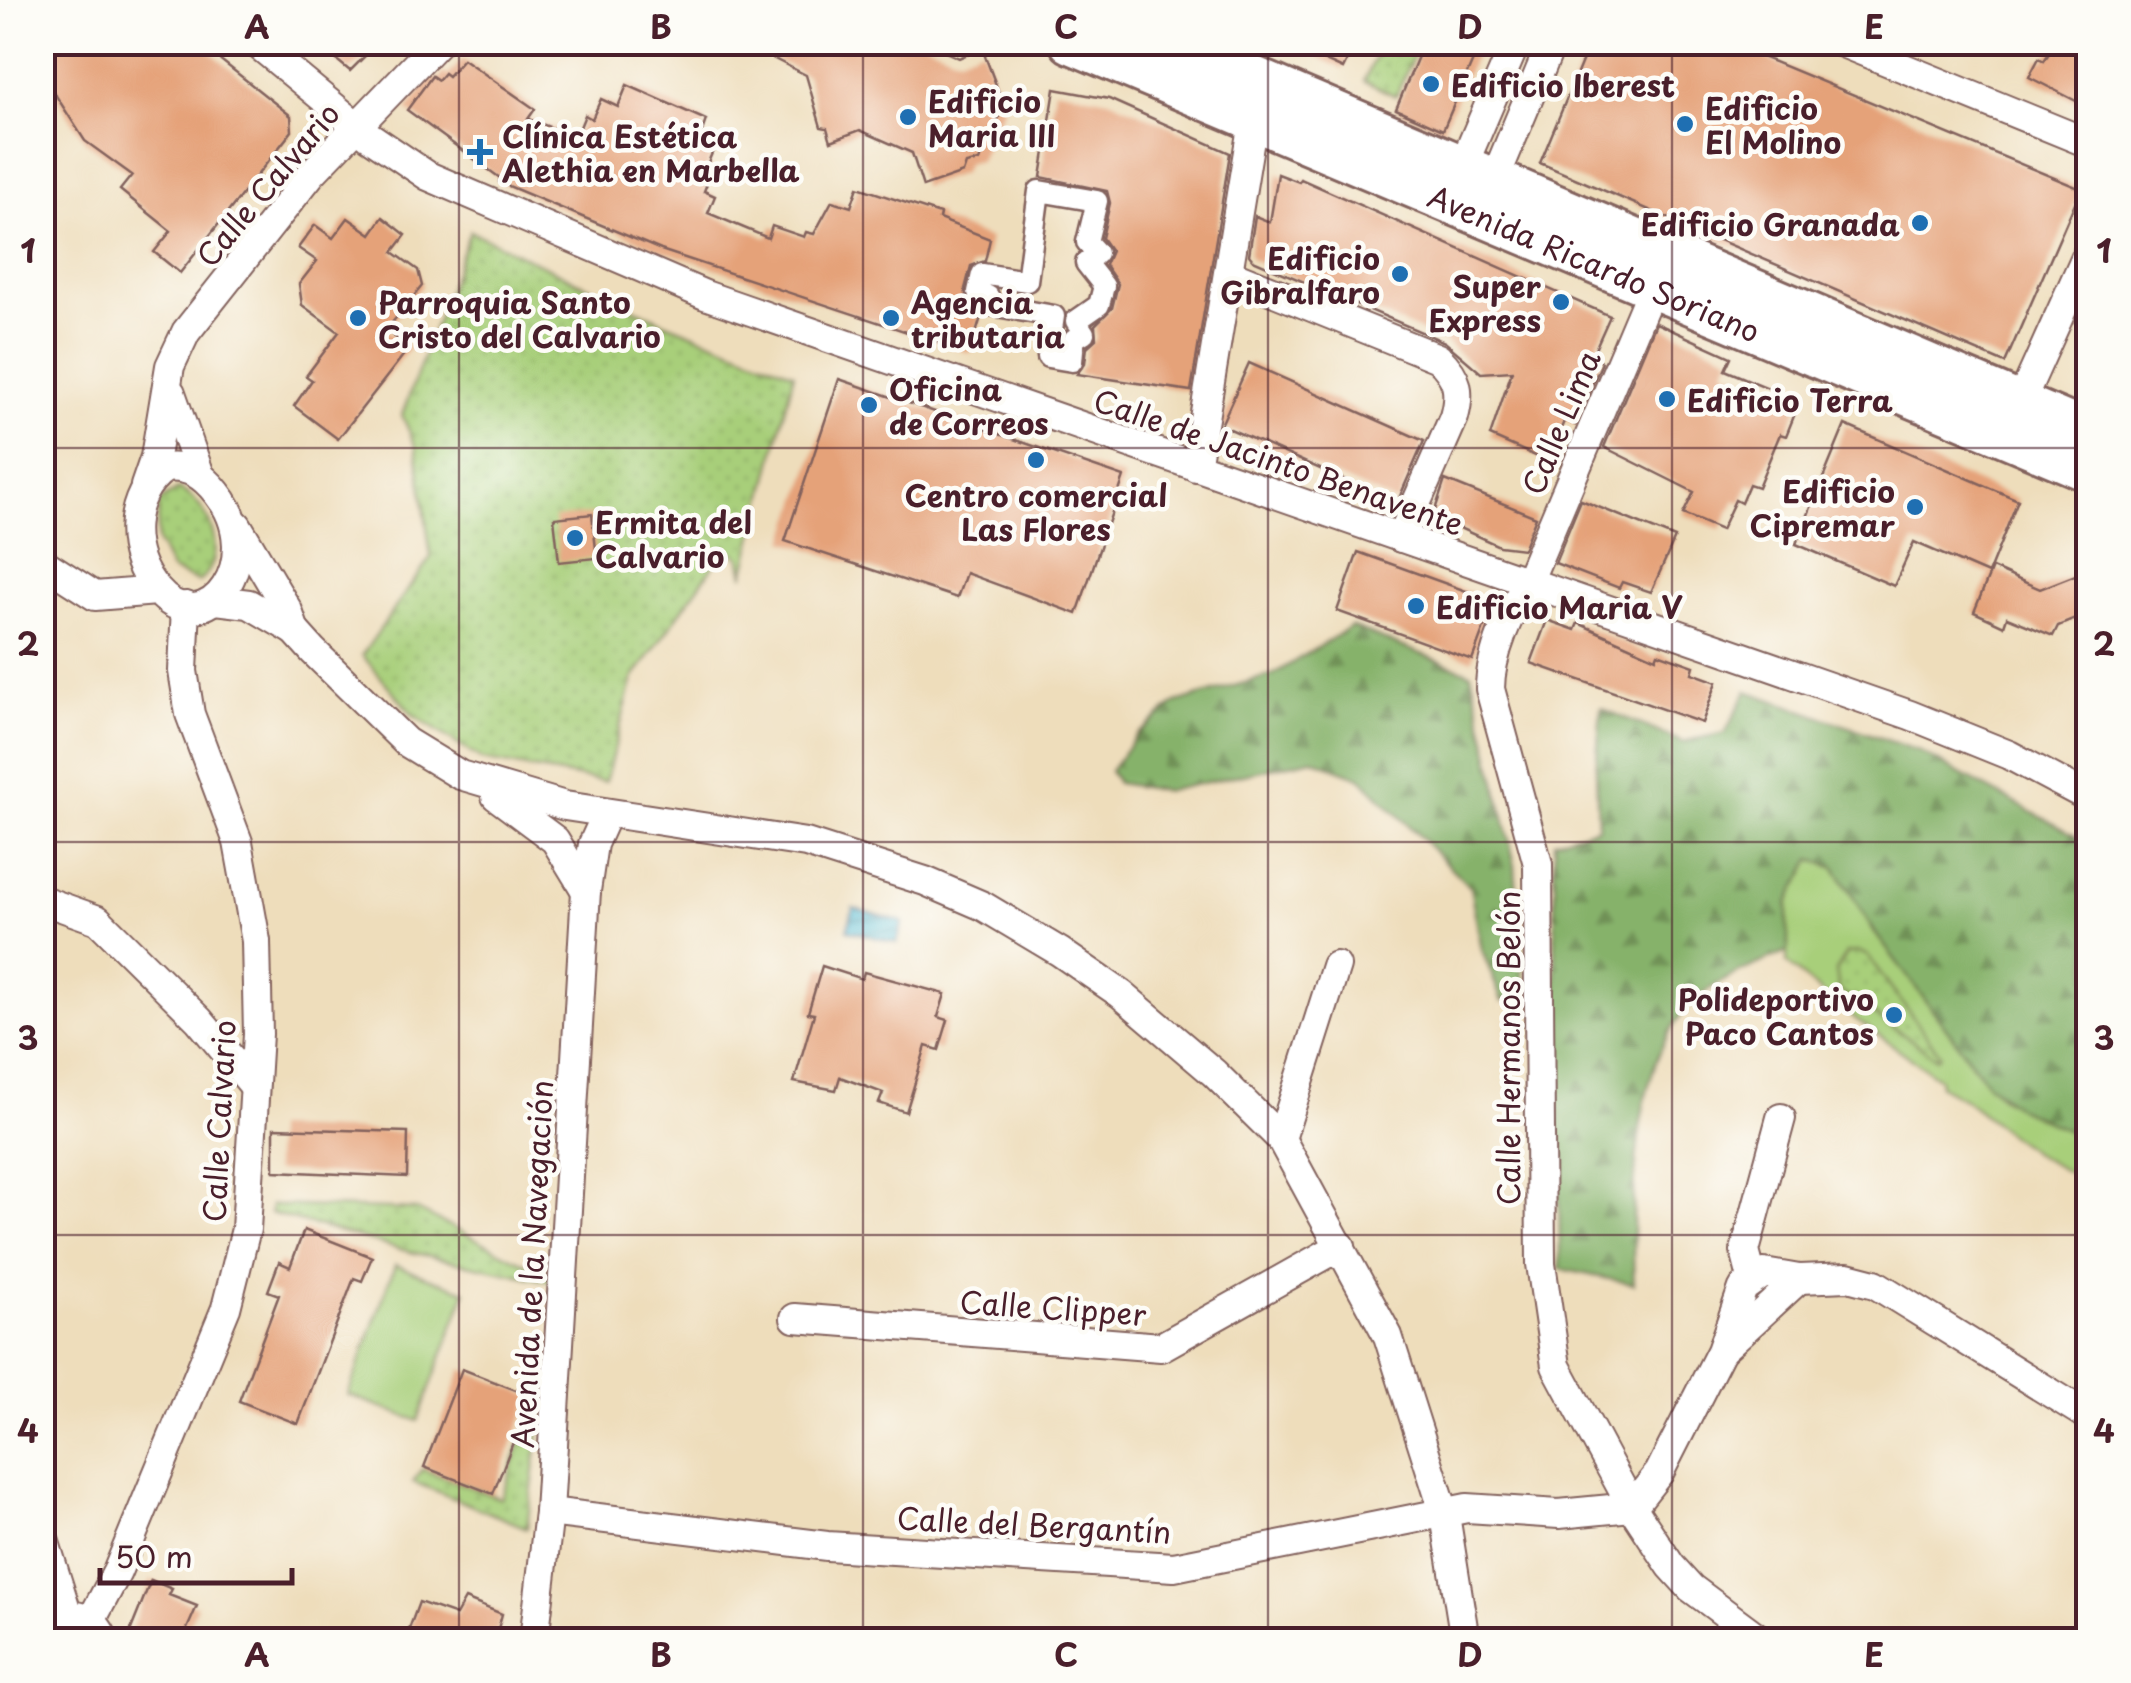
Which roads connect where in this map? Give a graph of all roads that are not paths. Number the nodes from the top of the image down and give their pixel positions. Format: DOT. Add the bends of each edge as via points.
graph roads {
  1 [pos="254,42"];
  2 [pos="438,42"];
  3 [pos="1169,42"];
  4 [pos="1516,42"];
  5 [pos="1552,42"];
  6 [pos="1840,42"];
  7 [pos="1085,48"];
  8 [pos="1252,121"];
  9 [pos="357,126"];
  10 [pos="2088,143"];
  11 [pos="1476,177"];
  12 [pos="1505,226"];
  13 [pos="2088,252"];
  14 [pos="1228,273"];
  15 [pos="1028,281"];
  16 [pos="1652,288"];
  17 [pos="167,382"];
  18 [pos="2020,402"];
  19 [pos="2088,433"];
  20 [pos="1196,467"];
  21 [pos="2088,470"];
  22 [pos="200,475"];
  23 [pos="145,486"];
  24 [pos="237,525"];
  25 [pos="1401,538"];
  26 [pos="42,562"];
  27 [pos="1528,582"];
  28 [pos="157,591"];
  29 [pos="216,600"];
  30 [pos="186,606"];
  31 [pos="295,631"];
  32 [pos="460,774"];
  33 [pos="2088,797"];
  34 [pos="606,813"];
  35 [pos="586,891"];
  36 [pos="42,900"];
  37 [pos="1336,966"];
  38 [pos="254,1086"];
  39 [pos="1781,1118"];
  40 [pos="1281,1139"];
  41 [pos="1340,1246"];
  42 [pos="1752,1278"];
  43 [pos="1799,1279"];
  44 [pos="795,1318"];
  45 [pos="1721,1351"];
  46 [pos="2088,1416"];
  47 [pos="1632,1507"];
  48 [pos="549,1512"];
  49 [pos="1445,1515"];
  50 [pos="42,1532"];
  51 [pos="66,1629"];
  52 [pos="534,1640"];
  53 [pos="1465,1640"];
  54 [pos="1761,1640"];
  1 -- 9 [label="street, Calle de Jacinto Benavente"];
  2 -- 9 [label="street, Calle Calvario"];
  3 -- 11 [label="main road, Avenida Ricardo Soriano"];
  4 -- 11 [label="street"];
  5 -- 11 [label="street"];
  6 -- 10 [label="street"];
  7 -- 8 [label="main road, Avenida Ricardo Soriano"];
  7 -- 11 [label="main road, Avenida Ricardo Soriano" via="1152,60 1445,183"];
  8 -- 12 [label="main road, Avenida Ricardo Soriano"];
  8 -- 14 [label="street"];
  9 -- 17 [label="street, Calle Calvario" via="199,315"];
  9 -- 20 [label="street, Calle de Jacinto Benavente" via="428,176 704,294"];
  11 -- 12 [label="main road"];
  11 -- 18 [label="main road, Avenida Ricardo Soriano"];
  12 -- 16 [label="main road, Avenida Ricardo Soriano"];
  13 -- 18 [label="street"];
  14 -- 20 [label="street"];
  14 -- 25 [label="street" via="1438,358 1450,370 1459,397 1454,417"];
  15 -- 15 [label="street" via="982,274 978,292 988,296 985,304 1054,316 1048,356 1072,361 1074,339 1084,333 1076,321 1099,305 1104,286 1086,263 1097,253 1088,242 1097,201 1039,191"];
  16 -- 21 [label="main road, Avenida Ricardo Soriano"];
  16 -- 27 [label="street, Calle Lima"];
  17 -- 22 [label="street"];
  17 -- 23 [label="street, Calle Calvario"];
  18 -- 19 [label="main road, Avenida Ricardo Soriano"];
  20 -- 25 [label="street, Calle de Jacinto Benavente"];
  22 -- 23 [label="street" via="165,468"];
  22 -- 24 [label="street"];
  23 -- 28 [label="street" via="135,537"];
  24 -- 29 [label="street" via="236,562"];
  24 -- 31 [label="street"];
  25 -- 27 [label="street, Calle de Jacinto Benavente"];
  26 -- 28 [label="street" via="95,596"];
  27 -- 33 [label="street, Calle de Jacinto Benavente" via="1962,734"];
  27 -- 47 [label="street, Calle Hermanos Belón" via="1515,602 1490,688 1538,864 1541,1264 1556,1366"];
  28 -- 30 [label="street"];
  29 -- 30 [label="street"];
  29 -- 31 [label="street" via="248,604"];
  30 -- 38 [label="street, Calle Calvario" via="183,671 190,714 238,842 252,904 258,992"];
  31 -- 32 [label="street" via="406,742"];
  32 -- 34 [label="street"];
  32 -- 35 [label="street" via="546,832"];
  34 -- 35 [label="street, Avenida de la Navegación" via="592,844"];
  34 -- 40 [label="street" via="834,850 983,906 1121,994"];
  35 -- 48 [label="street, Avenida de la Navegación"];
  36 -- 38 [label="street" via="98,920 200,1020"];
  37 -- 40 [label="street"];
  38 -- 51 [label="street, Calle Calvario" via="238,1271 117,1572"];
  39 -- 42 [label="street" via="1745,1251"];
  40 -- 41 [label="street"];
  41 -- 44 [label="street, Calle Clipper" via="1161,1347"];
  41 -- 49 [label="street" via="1388,1336"];
  42 -- 43 [label="street" via="1764,1273"];
  42 -- 45 [label="street" via="1734,1305"];
  43 -- 45 [label="street"];
  43 -- 46 [label="street" via="1848,1277 1875,1284"];
  45 -- 47 [label="street" via="1659,1474"];
  47 -- 49 [label="street, Calle del Bergantín" via="1559,1514 1467,1508"];
  47 -- 54 [label="street, Calle Hermanos Belón" via="1691,1588"];
  48 -- 49 [label="street, Calle del Bergantín" via="827,1546 1174,1567"];
  48 -- 52 [label="street, Avenida de la Navegación"];
  49 -- 53 [label="street"];
  50 -- 51 [label="street"];
}
